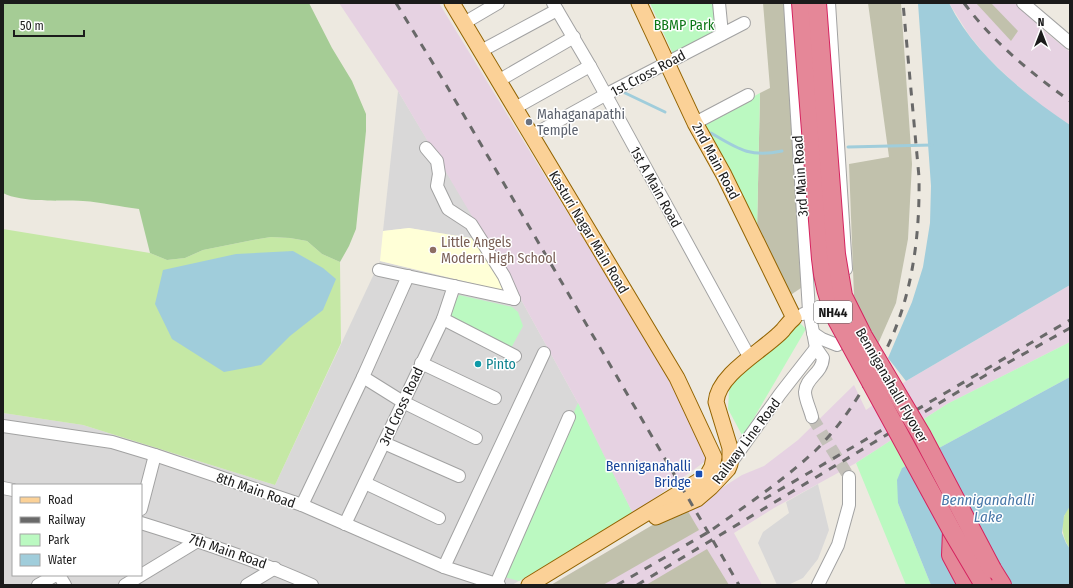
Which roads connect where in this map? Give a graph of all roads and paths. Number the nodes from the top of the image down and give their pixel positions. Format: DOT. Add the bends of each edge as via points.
graph roads {
  1 [pos="452,3"];
  2 [pos="498,3"];
  3 [pos="639,3"];
  4 [pos="719,3"];
  5 [pos="790,3"];
  6 [pos="801,3"];
  7 [pos="817,3"];
  8 [pos="829,3"];
  9 [pos="1023,3"];
  10 [pos="555,6"];
  11 [pos="464,23"];
  12 [pos="744,23"];
  13 [pos="722,34"];
  14 [pos="574,37"];
  15 [pos="1070,43"];
  16 [pos="481,51"];
  17 [pos="668,62"];
  18 [pos="590,66"];
  19 [pos="498,81"];
  20 [pos="605,95"];
  21 [pos="748,95"];
  22 [pos="515,108"];
  23 [pos="695,123"];
  24 [pos="531,136"];
  25 [pos="426,148"];
  26 [pos="379,270"];
  27 [pos="408,276"];
  28 [pos="454,286"];
  29 [pos="850,295"];
  30 [pos="809,311"];
  31 [pos="443,319"];
  32 [pos="790,321"];
  33 [pos="813,333"];
  34 [pos="816,348"];
  35 [pos="746,351"];
  36 [pos="544,353"];
  37 [pos="515,356"];
  38 [pos="421,363"];
  39 [pos="363,377"];
  40 [pos="495,398"];
  41 [pos="403,402"];
  42 [pos="569,417"];
  43 [pos="812,417"];
  44 [pos="3,426"];
  45 [pos="476,438"];
  46 [pos="384,443"];
  47 [pos="155,455"];
  48 [pos="730,464"];
  49 [pos="712,467"];
  50 [pos="459,476"];
  51 [pos="849,477"];
  52 [pos="365,483"];
  53 [pos="142,505"];
  54 [pos="302,505"];
  55 [pos="439,518"];
  56 [pos="638,519"];
  57 [pos="142,523"];
  58 [pos="345,524"];
  59 [pos="952,531"];
  60 [pos="199,540"];
  61 [pos="444,567"];
  62 [pos="275,568"];
  63 [pos="142,575"];
  64 [pos="56,576"];
  65 [pos="59,576"];
  66 [pos="140,576"];
  67 [pos="38,585"];
  68 [pos="65,585"];
  69 [pos="125,585"];
  70 [pos="247,585"];
  71 [pos="312,585"];
  72 [pos="498,585"];
  73 [pos="529,585"];
  74 [pos="818,585"];
  75 [pos="967,585"];
  76 [pos="984,585"];
  77 [pos="1002,585"];
  1 -- 11 [label="main road, Kasturi Nagar Main Road"];
  2 -- 11 [label="street"];
  3 -- 17 [label="main road, 2nd Main Road"];
  4 -- 13 [label="street"];
  5 -- 30 [label="street, 3rd Main Road"];
  6 -- 59 [label="highway, Benniganahalli Flyover / NH44, bridge" via="823,283 836,320"];
  7 -- 77 [label="highway, Benniganahalli Flyover / NH44, bridge" via="836,254 843,296"];
  8 -- 29 [label="street"];
  9 -- 15 [label="street"];
  10 -- 14 [label="street, 1st A Main Road"];
  10 -- 16 [label="street"];
  11 -- 16 [label="main road, Kasturi Nagar Main Road"];
  12 -- 13 [label="street, 1st Cross Road"];
  13 -- 17 [label="street, 1st Cross Road"];
  14 -- 18 [label="street, 1st A Main Road"];
  14 -- 19 [label="street"];
  16 -- 19 [label="main road, Kasturi Nagar Main Road"];
  17 -- 20 [label="street, 1st Cross Road"];
  17 -- 23 [label="main road, 2nd Main Road"];
  18 -- 20 [label="street, 1st A Main Road"];
  18 -- 22 [label="street"];
  19 -- 22 [label="main road, Kasturi Nagar Main Road"];
  20 -- 24 [label="street, 1st Cross Road"];
  20 -- 35 [label="street, 1st A Main Road"];
  21 -- 23 [label="street"];
  22 -- 24 [label="main road, Kasturi Nagar Main Road"];
  23 -- 32 [label="main road, 2nd Main Road" via="724,175"];
  24 -- 49 [label="main road, Kasturi Nagar Main Road" via="677,378 714,457"];
  25 -- 28 [label="street" via="436,161 439,174 437,186 448,209 471,224 504,276 514,299"];
  26 -- 27 [label="street"];
  27 -- 28 [label="street"];
  27 -- 39 [label="street"];
  28 -- 31 [label="street, 3rd Cross Road"];
  29 -- 30 [label="street"];
  29 -- 33 [label="street" via="861,325 855,332 836,345"];
  30 -- 32 [label="street"];
  30 -- 33 [label="street, 3rd Main Road"];
  31 -- 37 [label="street"];
  31 -- 38 [label="street, 3rd Cross Road"];
  32 -- 48 [label="main road" via="727,380 716,396 730,448"];
  33 -- 34 [label="street, 3rd Main Road"];
  34 -- 43 [label="street, 3rd Main Road" via="823,358 822,367 808,382 805,392"];
  34 -- 48 [label="street, Railway Line Road"];
  36 -- 61 [label="street"];
  38 -- 40 [label="street"];
  38 -- 41 [label="street, 3rd Cross Road"];
  39 -- 41 [label="street"];
  39 -- 54 [label="street"];
  41 -- 45 [label="street"];
  41 -- 46 [label="street, 3rd Cross Road"];
  42 -- 72 [label="street"];
  44 -- 47 [label="street, 8th Main Road" via="112,442"];
  46 -- 50 [label="street"];
  46 -- 52 [label="street, 3rd Cross Road"];
  47 -- 53 [label="street"];
  47 -- 54 [label="street, 8th Main Road"];
  48 -- 56 [label="main road, Railway Line Road" via="697,499 656,518"];
  49 -- 56 [label="main road, Railway Line Road" via="707,476"];
  51 -- 74 [label="street" via="849,505 838,545"];
  52 -- 55 [label="street"];
  52 -- 58 [label="street, 3rd Cross Road"];
  54 -- 58 [label="street, 8th Main Road"];
  56 -- 73 [label="main road, Railway Line Road"];
  57 -- 60 [label="street, 7th Main Road"];
  58 -- 61 [label="street, 8th Main Road"];
  59 -- 75 [label="highway" via="951,555"];
  59 -- 76 [label="highway, Benniganahalli Flyover / NH44, bridge"];
  60 -- 62 [label="street, 7th Main Road"];
  60 -- 63 [label="street"];
  61 -- 72 [label="street, 8th Main Road"];
  62 -- 70 [label="street"];
  62 -- 71 [label="street, 7th Main Road"];
  64 -- 67 [label="street"];
  65 -- 68 [label="street"];
  66 -- 69 [label="street"];
}
